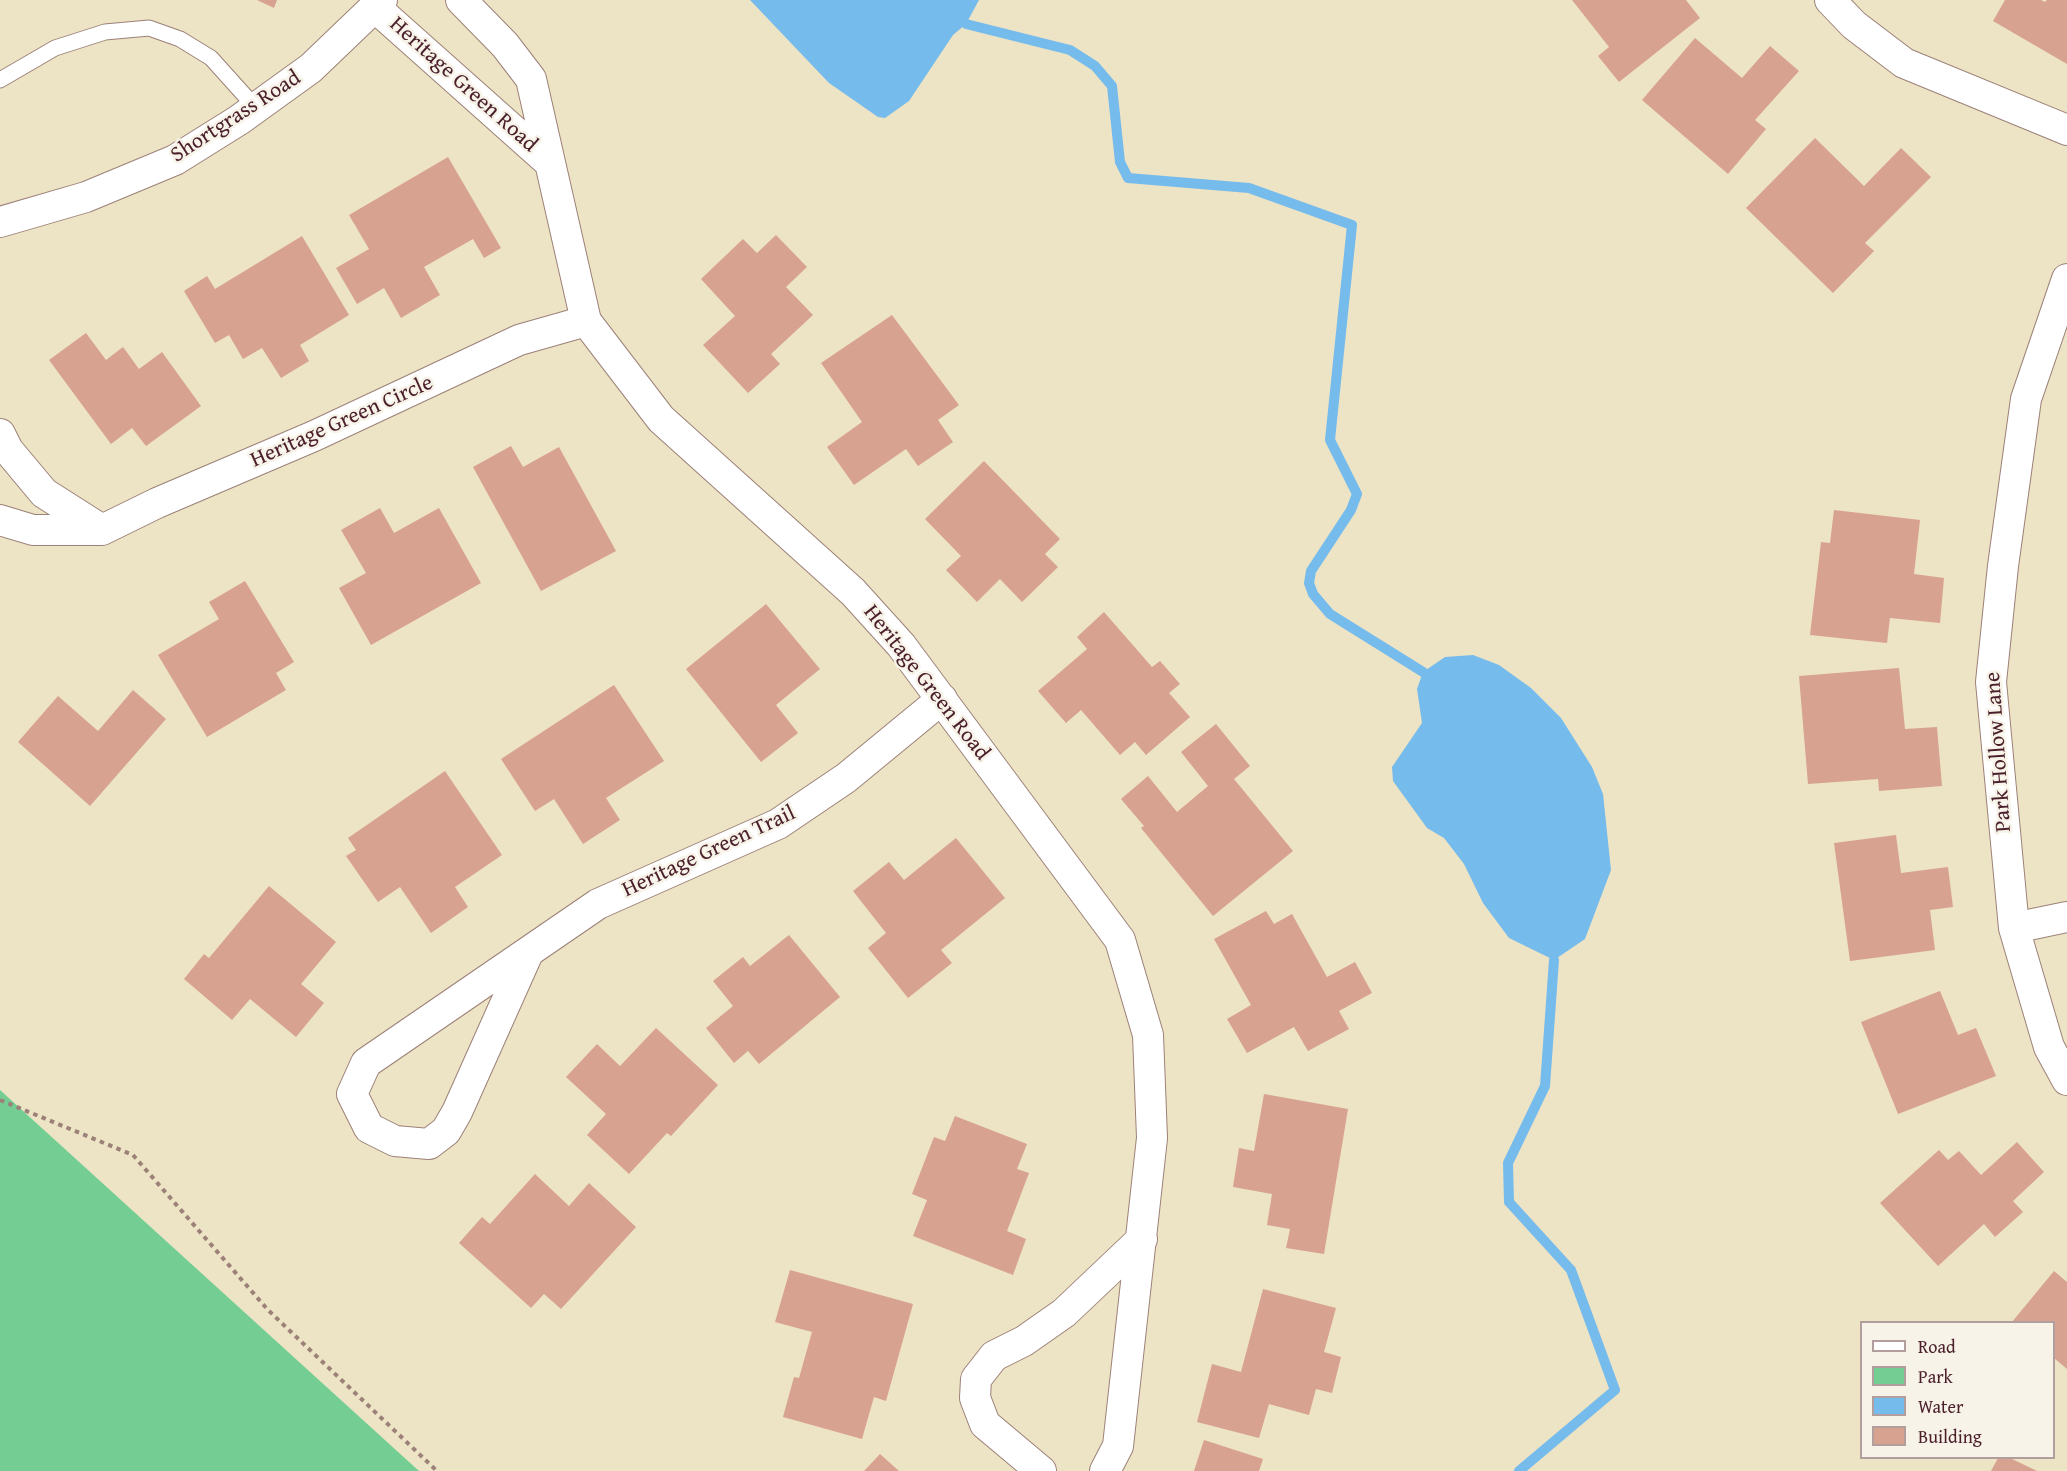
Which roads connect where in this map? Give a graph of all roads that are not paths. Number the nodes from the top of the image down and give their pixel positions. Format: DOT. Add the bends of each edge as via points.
graph roads {
  1 [pos="461,0"];
  2 [pos="1830,0"];
  3 [pos="379,4"];
  4 [pos="0,80"];
  5 [pos="256,108"];
  6 [pos="2067,130"];
  7 [pos="550,163"];
  8 [pos="0,222"];
  9 [pos="2067,279"];
  10 [pos="586,321"];
  11 [pos="0,434"];
  12 [pos="0,520"];
  13 [pos="102,530"];
  14 [pos="942,699"];
  15 [pos="2067,917"];
  16 [pos="2014,928"];
  17 [pos="528,953"];
  18 [pos="2067,1080"];
  19 [pos="1142,1239"];
  20 [pos="1041,1471"];
  21 [pos="1105,1471"];
  1 -- 7 [label="street, Heritage Green Road" via="505,45 531,79"];
  2 -- 6 [label="street" via="1854,25 1904,63"];
  3 -- 5 [label="street, Shortgrass Road" via="311,68"];
  3 -- 7 [label="street, Heritage Green Road"];
  4 -- 5 [label="lane" via="55,48 105,32 149,28 180,39 211,58"];
  5 -- 8 [label="street, Shortgrass Road" via="174,160 86,197"];
  7 -- 10 [label="street, Heritage Green Road"];
  9 -- 16 [label="street, Park Hollow Lane" via="2026,399 1990,682"];
  10 -- 13 [label="street, Heritage Green Circle" via="519,340"];
  10 -- 14 [label="street, Heritage Green Road" via="661,419 853,592 901,645"];
  11 -- 13 [label="street" via="8,450 44,493"];
  12 -- 13 [label="street, Heritage Green Circle" via="33,530"];
  14 -- 17 [label="street, Heritage Green Trail" via="846,778 778,824 598,904"];
  14 -- 19 [label="street, Heritage Green Road" via="1120,940 1148,1035 1152,1138"];
  15 -- 16 [label="street"];
  16 -- 18 [label="street, Park Hollow Lane" via="2049,1047"];
  17 -- 17 [label="street, Heritage Green Trail" via="446,1131 429,1144 395,1141 369,1128 352,1094 366,1063"];
  19 -- 20 [label="street" via="1064,1313 994,1356 976,1379 975,1398 985,1424"];
  19 -- 21 [label="street, Heritage Green Road" via="1118,1446"];
}
